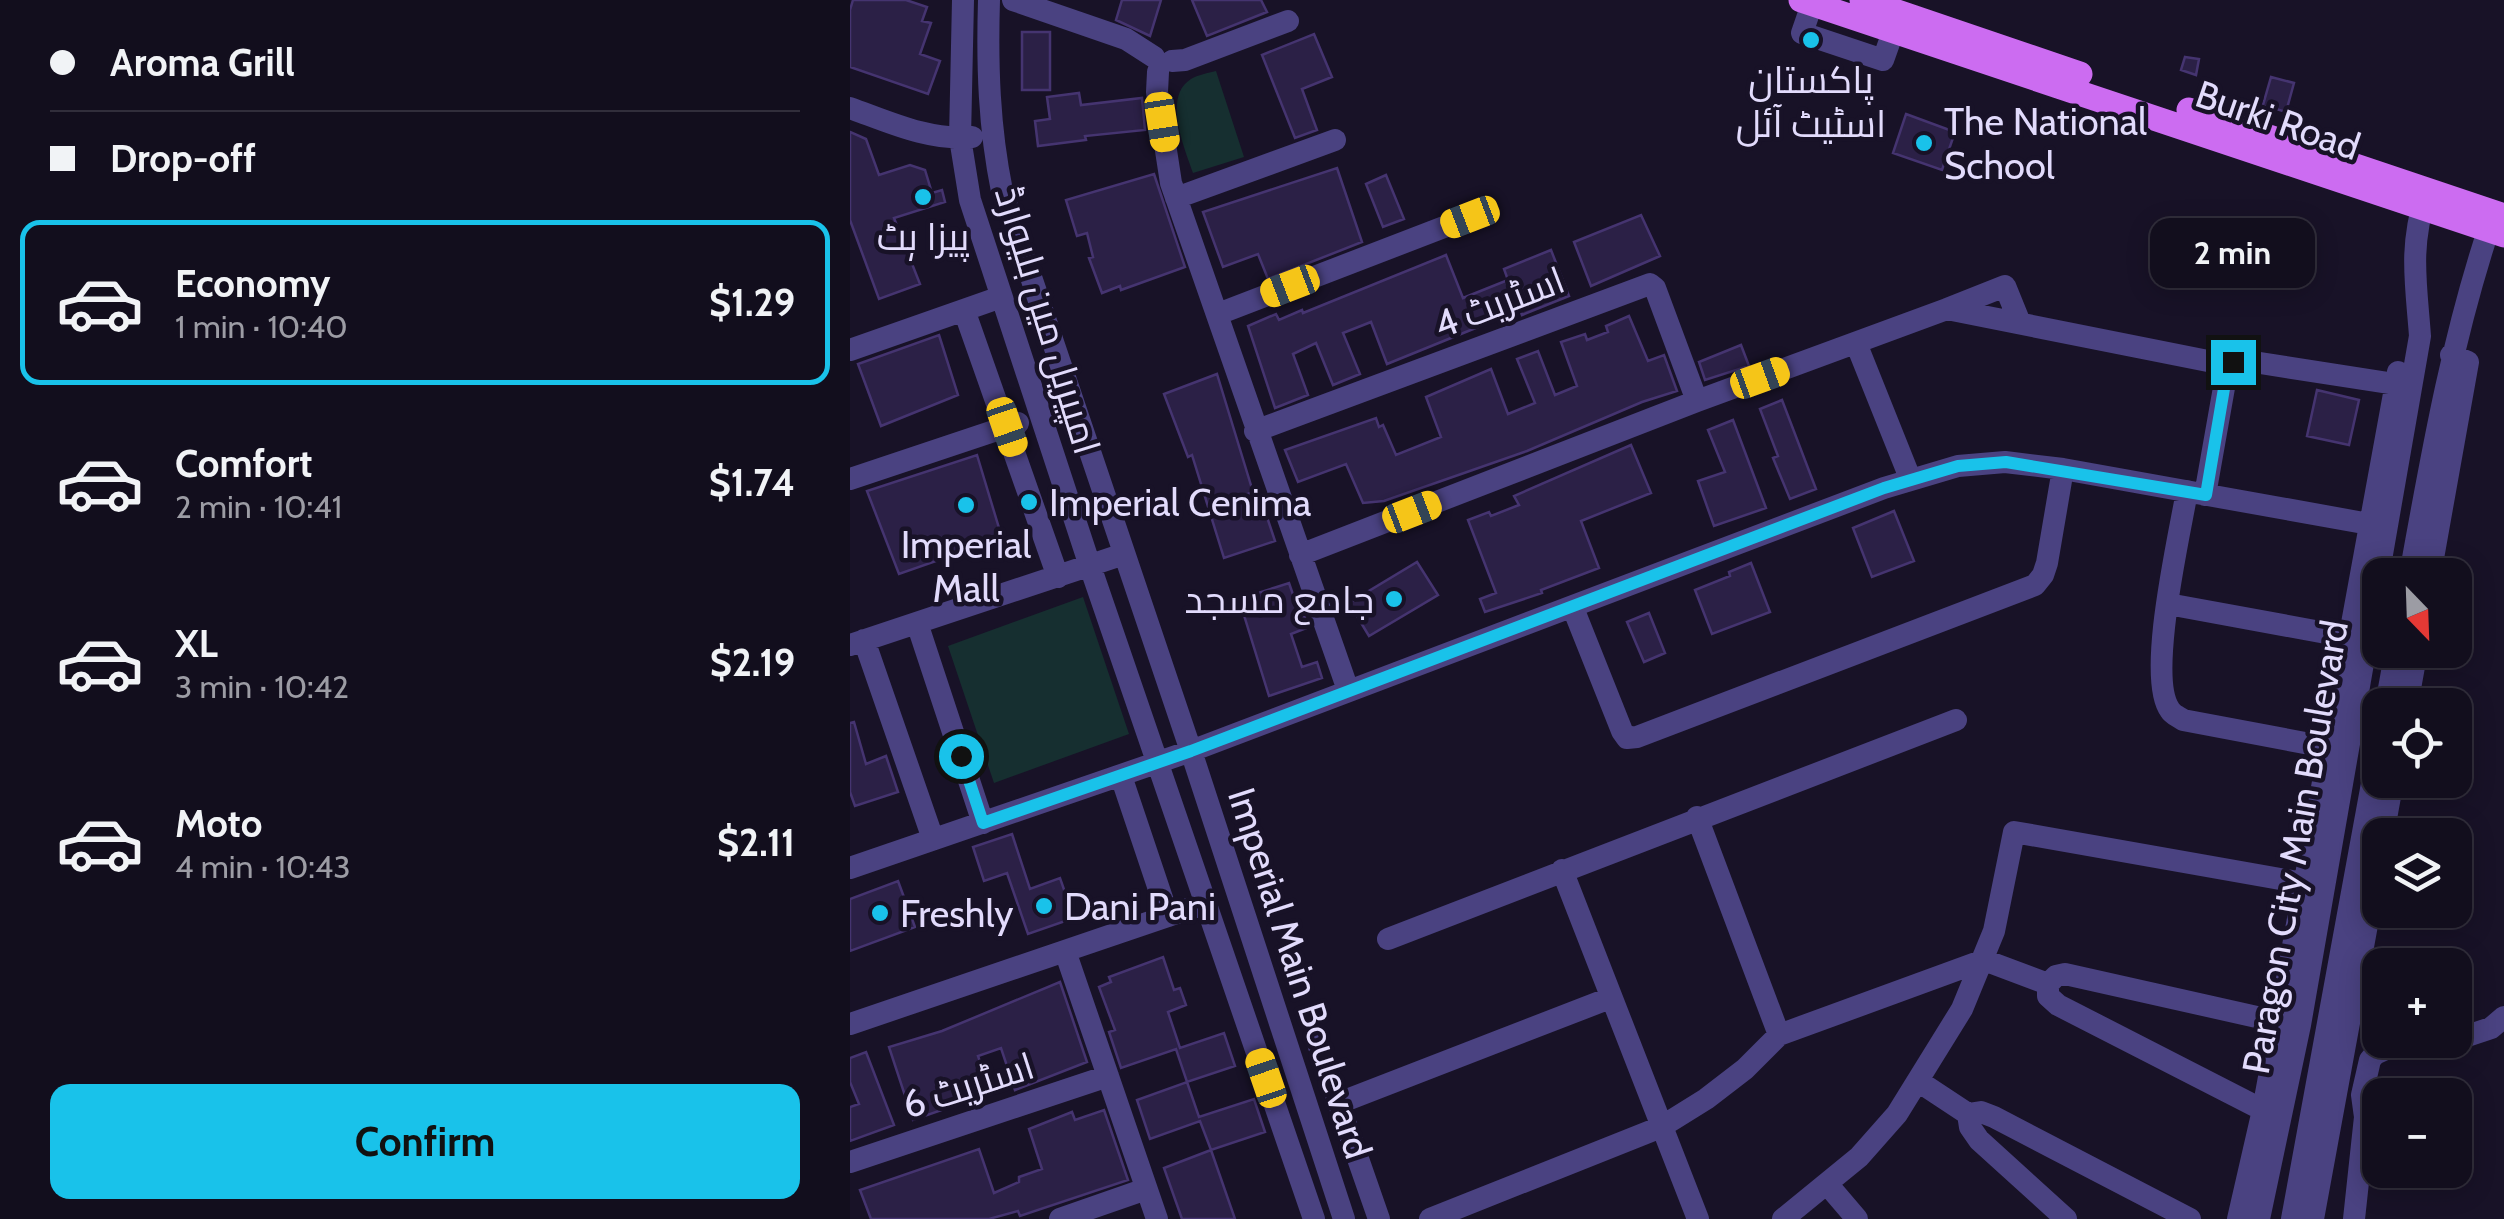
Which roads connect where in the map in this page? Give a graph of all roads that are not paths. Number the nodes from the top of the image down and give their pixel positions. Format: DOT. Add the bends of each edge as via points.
graph roads {
  1 [pos="962,0"];
  2 [pos="989,0"];
  3 [pos="1014,0"];
  4 [pos="1862,0"];
  5 [pos="1806,2"];
  6 [pos="1920,10"];
  7 [pos="1288,21"];
  8 [pos="1161,63"];
  9 [pos="850,108"];
  10 [pos="990,134"];
  11 [pos="960,138"];
  12 [pos="1335,140"];
  13 [pos="1176,198"];
  14 [pos="2424,200"];
  15 [pos="1470,217"];
  16 [pos="2497,223"];
  17 [pos="1001,297"];
  18 [pos="1947,309"];
  19 [pos="964,310"];
  20 [pos="1218,314"];
  21 [pos="2020,323"];
  22 [pos="852,342"];
  23 [pos="1856,343"];
  24 [pos="2418,343"];
  25 [pos="2228,365"];
  26 [pos="2395,384"];
  27 [pos="1697,400"];
  28 [pos="1040,416"];
  29 [pos="1007,427"];
  30 [pos="1255,431"];
  31 [pos="2063,469"];
  32 [pos="1910,478"];
  33 [pos="850,480"];
  34 [pos="2437,481"];
  35 [pos="2196,493"];
  36 [pos="2378,526"];
  37 [pos="1124,554"];
  38 [pos="1300,555"];
  39 [pos="2415,558"];
  40 [pos="2431,558"];
  41 [pos="1090,566"];
  42 [pos="1058,577"];
  43 [pos="2168,604"];
  44 [pos="1573,608"];
  45 [pos="916,623"];
  46 [pos="2358,639"];
  47 [pos="857,642"];
  48 [pos="1348,690"];
  49 [pos="1956,720"];
  50 [pos="2338,749"];
  51 [pos="1191,751"];
  52 [pos="1158,762"];
  53 [pos="1121,776"];
  54 [pos="2371,798"];
  55 [pos="1698,817"];
  56 [pos="983,823"];
  57 [pos="933,839"];
  58 [pos="850,868"];
  59 [pos="1562,870"];
  60 [pos="2303,883"];
  61 [pos="1206,902"];
  62 [pos="1168,916"];
  63 [pos="2364,928"];
  64 [pos="1388,938"];
  65 [pos="1065,950"];
  66 [pos="1984,960"];
  67 [pos="2048,984"];
  68 [pos="1610,998"];
  69 [pos="2504,1017"];
  70 [pos="2279,1022"];
  71 [pos="850,1028"];
  72 [pos="2472,1034"];
  73 [pos="1779,1035"];
  74 [pos="1316,1038"];
  75 [pos="1108,1076"];
  76 [pos="2280,1078"];
  77 [pos="1918,1081"];
  78 [pos="2328,1090"];
  79 [pos="2362,1095"];
  80 [pos="1339,1103"];
  81 [pos="2263,1110"];
  82 [pos="1968,1114"];
  83 [pos="1661,1127"];
  84 [pos="2362,1145"];
  85 [pos="850,1162"];
  86 [pos="1366,1183"];
  87 [pos="1828,1185"];
  88 [pos="1146,1189"];
  89 [pos="1336,1194"];
  90 [pos="1060,1219"];
  91 [pos="1156,1219"];
  92 [pos="1314,1219"];
  93 [pos="1344,1219"];
  94 [pos="1379,1219"];
  95 [pos="1430,1219"];
  96 [pos="1698,1219"];
  97 [pos="1782,1219"];
  98 [pos="1857,1219"];
  99 [pos="2066,1219"];
  100 [pos="2190,1219"];
  101 [pos="2238,1219"];
  102 [pos="2259,1219"];
  103 [pos="2292,1219"];
  104 [pos="2313,1219"];
  105 [pos="2354,1219"];
  1 -- 11 [label="street, امپیریل مین بلیوارڈ"];
  2 -- 10 [label="street, Imperial Main Boulevard"];
  3 -- 8 [label="street" via="1126,39"];
  4 -- 6 [label="main road, Burki Road"];
  5 -- 14 [label="main road, Burki Road"];
  6 -- 14 [label="main road, Burki Road"];
  7 -- 8 [label="street"];
  8 -- 13 [label="street" via="1157,92"];
  9 -- 11 [label="street" via="921,133"];
  10 -- 11 [label="street"];
  10 -- 37 [label="street, Imperial Main Boulevard" via="1011,224"];
  11 -- 17 [label="street, امپیریل مین بلیوارڈ" via="970,200"];
  12 -- 13 [label="street"];
  13 -- 20 [label="street"];
  14 -- 16 [label="main road, Burki Road"];
  14 -- 24 [label="street, Paragon City Main Boulevard" via="2413,272"];
  15 -- 20 [label="street"];
  16 -- 34 [label="street" via="2451,356"];
  17 -- 19 [label="street"];
  17 -- 28 [label="street, امپیریل مین بلیوارڈ"];
  18 -- 21 [label="street"];
  18 -- 21 [label="street" via="2005,286"];
  18 -- 23 [label="street"];
  19 -- 22 [label="street"];
  19 -- 29 [label="street"];
  20 -- 30 [label="street"];
  21 -- 25 [label="street"];
  23 -- 27 [label="street"];
  23 -- 32 [label="street"];
  24 -- 26 [label="street" via="2404,339"];
  24 -- 36 [label="street, Paragon City Main Boulevard"];
  25 -- 26 [label="street" via="2240,360"];
  25 -- 35 [label="street"];
  26 -- 36 [label="street"];
  27 -- 30 [label="street, اسٹریٹ 4" via="1650,284"];
  27 -- 38 [label="street"];
  28 -- 29 [label="street"];
  28 -- 41 [label="street, امپیریل مین بلیوارڈ"];
  29 -- 33 [label="street"];
  29 -- 42 [label="street"];
  30 -- 38 [label="street"];
  31 -- 32 [label="street" via="2006,462"];
  31 -- 35 [label="street"];
  31 -- 44 [label="street" via="2044,575 2035,585 1637,737 1622,731"];
  32 -- 44 [label="street"];
  34 -- 39 [label="street"];
  34 -- 40 [label="street"];
  35 -- 36 [label="street"];
  35 -- 43 [label="street"];
  36 -- 46 [label="street, Paragon City Main Boulevard"];
  37 -- 41 [label="street"];
  37 -- 51 [label="street, Imperial Main Boulevard"];
  38 -- 48 [label="street"];
  41 -- 42 [label="street"];
  41 -- 52 [label="street, امپیریل مین بلیوارڈ"];
  42 -- 45 [label="street"];
  43 -- 46 [label="street"];
  43 -- 50 [label="street" via="2162,630 2170,710 2183,720"];
  44 -- 48 [label="street"];
  45 -- 47 [label="street"];
  45 -- 56 [label="street"];
  46 -- 50 [label="street, Paragon City Main Boulevard"];
  47 -- 57 [label="street"];
  48 -- 51 [label="street"];
  49 -- 55 [label="street"];
  50 -- 60 [label="street"];
  50 -- 76 [label="street, Paragon City Main Boulevard"];
  51 -- 52 [label="street"];
  51 -- 89 [label="street, Imperial Main Boulevard"];
  52 -- 53 [label="street"];
  52 -- 61 [label="street, امپیریل مین بلیوارڈ"];
  53 -- 56 [label="street"];
  53 -- 62 [label="street"];
  54 -- 78 [label="street"];
  55 -- 59 [label="street"];
  55 -- 73 [label="street"];
  56 -- 57 [label="street"];
  57 -- 58 [label="street"];
  59 -- 64 [label="street"];
  59 -- 68 [label="street"];
  60 -- 66 [label="street" via="2014,832"];
  60 -- 70 [label="street"];
  61 -- 62 [label="street"];
  61 -- 92 [label="street, امپیریل مین بلیوارڈ"];
  62 -- 65 [label="street"];
  63 -- 78 [label="street"];
  65 -- 71 [label="street"];
  65 -- 75 [label="street"];
  66 -- 67 [label="street"];
  66 -- 73 [label="street"];
  66 -- 77 [label="street"];
  67 -- 70 [label="street" via="2066,974"];
  67 -- 81 [label="street" via="2048,996 2058,1005"];
  68 -- 80 [label="street"];
  68 -- 83 [label="street"];
  69 -- 72 [label="street"];
  70 -- 76 [label="street"];
  73 -- 83 [label="street" via="1732,1080"];
  74 -- 80 [label="street"];
  75 -- 85 [label="street, اسٹریٹ 6"];
  75 -- 88 [label="street"];
  76 -- 78 [label="street"];
  76 -- 81 [label="street"];
  76 -- 102 [label="street, Paragon City Main Boulevard"];
  77 -- 82 [label="street"];
  77 -- 87 [label="street" via="1859,1158"];
  78 -- 79 [label="street"];
  78 -- 103 [label="street"];
  78 -- 104 [label="street"];
  80 -- 86 [label="street"];
  81 -- 101 [label="street"];
  82 -- 99 [label="street" via="1979,1140"];
  82 -- 100 [label="street" via="1994,1117"];
  83 -- 95 [label="street"];
  83 -- 96 [label="street"];
  84 -- 105 [label="street"];
  86 -- 89 [label="street"];
  86 -- 94 [label="street"];
  87 -- 97 [label="street"];
  87 -- 98 [label="street"];
  88 -- 90 [label="street"];
  88 -- 91 [label="street"];
  89 -- 93 [label="street, Imperial Main Boulevard"];
}
